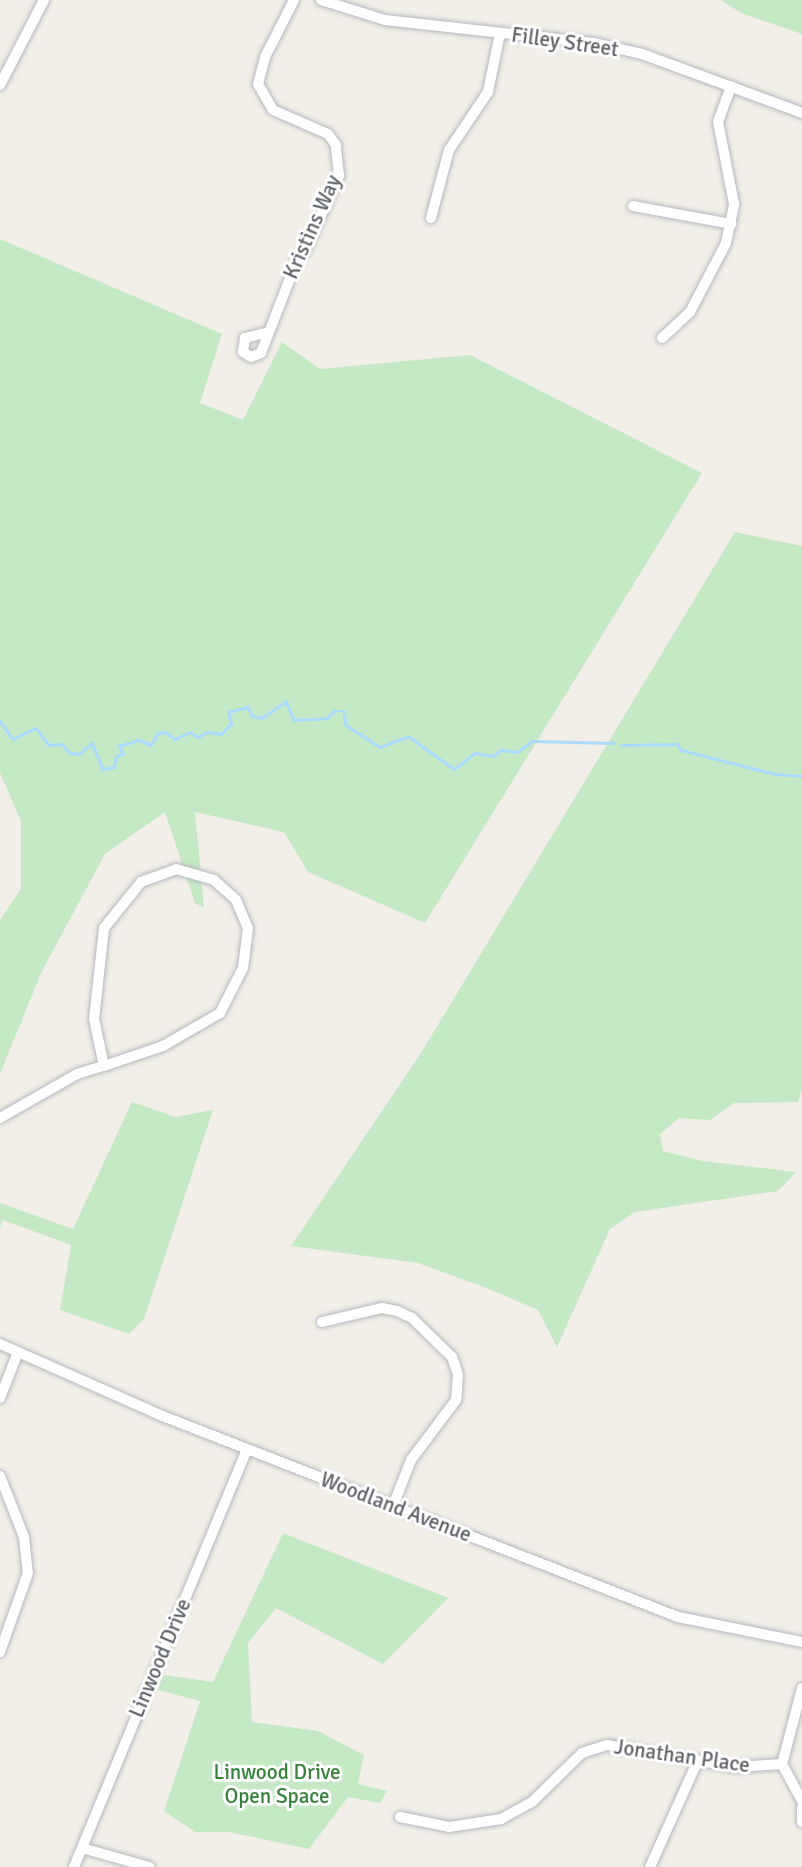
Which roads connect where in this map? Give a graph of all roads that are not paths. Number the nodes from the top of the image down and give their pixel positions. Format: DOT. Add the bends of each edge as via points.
graph roads {
  1 [pos="44,0"];
  2 [pos="294,0"];
  3 [pos="321,0"];
  4 [pos="500,33"];
  5 [pos="0,85"];
  6 [pos="731,86"];
  7 [pos="802,113"];
  8 [pos="633,206"];
  9 [pos="431,218"];
  10 [pos="732,224"];
  11 [pos="265,333"];
  12 [pos="662,338"];
  13 [pos="104,1066"];
  14 [pos="0,1118"];
  15 [pos="322,1322"];
  16 [pos="0,1344"];
  17 [pos="18,1352"];
  18 [pos="0,1398"];
  19 [pos="247,1449"];
  20 [pos="0,1476"];
  21 [pos="393,1506"];
  22 [pos="802,1642"];
  23 [pos="0,1652"];
  24 [pos="802,1688"];
  25 [pos="698,1760"];
  26 [pos="782,1764"];
  27 [pos="802,1801"];
  28 [pos="802,1808"];
  29 [pos="400,1816"];
  30 [pos="802,1822"];
  31 [pos="82,1849"];
  32 [pos="74,1867"];
  33 [pos="149,1867"];
  34 [pos="650,1867"];
  1 -- 5 [label="street"];
  2 -- 11 [label="street, Kristins Way" via="265,57 258,84 273,110 328,134 336,145 339,176"];
  3 -- 4 [label="street, Filley Street" via="385,20"];
  4 -- 6 [label="street, Filley Street" via="642,54"];
  4 -- 9 [label="street" via="488,92 449,150"];
  6 -- 7 [label="street, Filley Street"];
  6 -- 10 [label="street" via="718,122 734,204"];
  8 -- 10 [label="street"];
  10 -- 12 [label="street" via="690,312"];
  13 -- 13 [label="street" via="163,1046 220,1013 243,968 248,928 236,900 215,880 176,869 141,883 104,928 94,1019"];
  13 -- 14 [label="street" via="77,1074"];
  15 -- 21 [label="street" via="382,1308 397,1311 446,1348 455,1365 457,1401 411,1460"];
  16 -- 17 [label="street, Woodland Avenue"];
  17 -- 18 [label="street"];
  17 -- 19 [label="street, Woodland Avenue"];
  19 -- 21 [label="street, Woodland Avenue"];
  19 -- 31 [label="street, Linwood Drive"];
  20 -- 23 [label="street" via="24,1537 28,1573 25,1592"];
  21 -- 22 [label="street, Woodland Avenue" via="678,1617"];
  24 -- 26 [label="street"];
  25 -- 26 [label="street, Jonathan Place" via="747,1767"];
  25 -- 29 [label="street, Jonathan Place" via="619,1745 594,1747 573,1759 533,1801 501,1819 449,1828"];
  25 -- 34 [label="street"];
  26 -- 27 [label="street"];
  28 -- 30 [label="street"];
  31 -- 32 [label="street, Linwood Drive"];
  31 -- 33 [label="street"];
}
